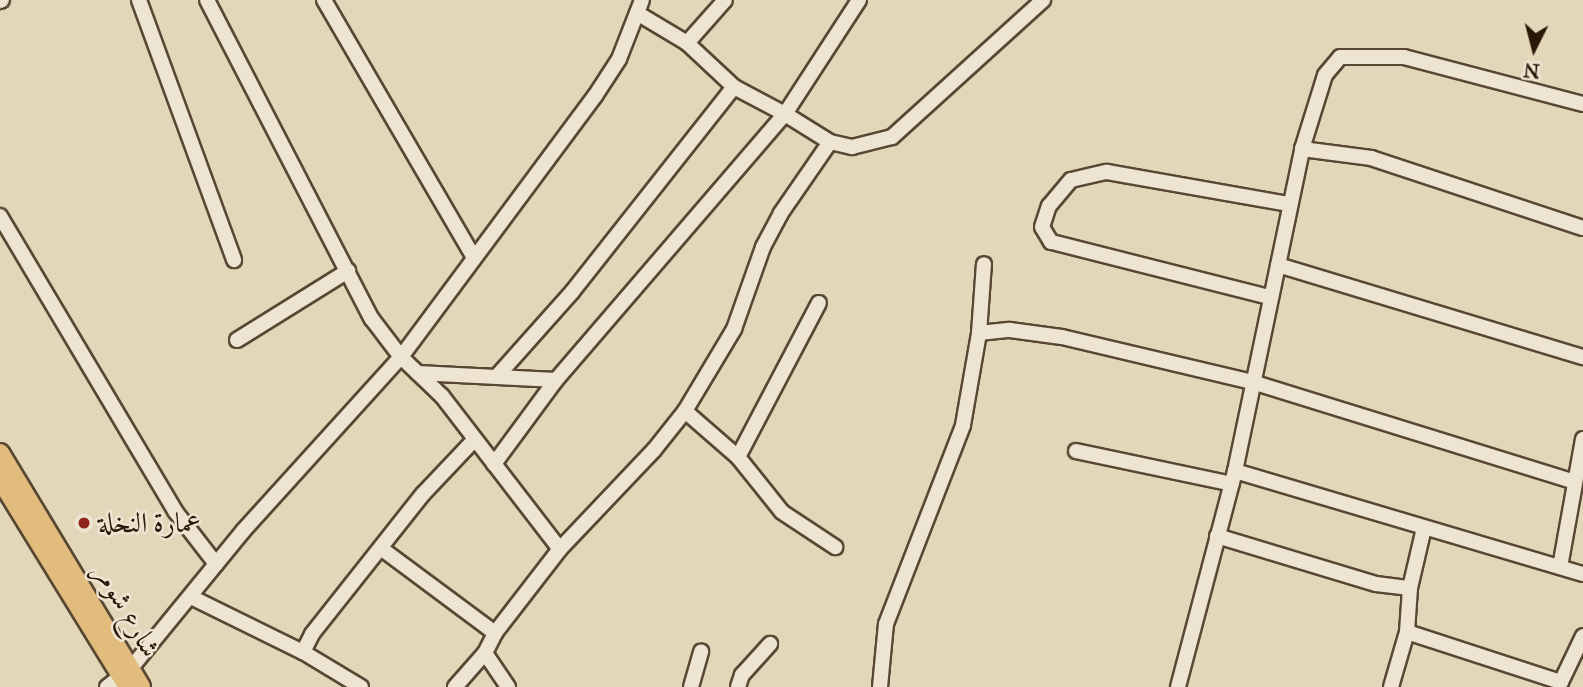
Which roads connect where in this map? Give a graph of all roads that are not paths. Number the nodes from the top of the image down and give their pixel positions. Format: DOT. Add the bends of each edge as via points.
graph roads {
  1 [pos="139,0"];
  2 [pos="207,0"];
  3 [pos="324,0"];
  4 [pos="725,0"];
  5 [pos="859,0"];
  6 [pos="1043,0"];
  7 [pos="639,6"];
  8 [pos="687,43"];
  9 [pos="734,87"];
  10 [pos="1583,104"];
  11 [pos="785,114"];
  12 [pos="830,142"];
  13 [pos="1302,149"];
  14 [pos="1289,204"];
  15 [pos="0,216"];
  16 [pos="1583,228"];
  17 [pos="473,256"];
  18 [pos="234,260"];
  19 [pos="984,264"];
  20 [pos="1278,265"];
  21 [pos="348,271"];
  22 [pos="1269,297"];
  23 [pos="819,303"];
  24 [pos="979,333"];
  25 [pos="237,340"];
  26 [pos="401,357"];
  27 [pos="1583,357"];
  28 [pos="418,373"];
  29 [pos="499,374"];
  30 [pos="556,380"];
  31 [pos="1252,382"];
  32 [pos="685,411"];
  33 [pos="1583,439"];
  34 [pos="474,440"];
  35 [pos="1076,451"];
  36 [pos="0,453"];
  37 [pos="738,457"];
  38 [pos="494,464"];
  39 [pos="1233,478"];
  40 [pos="0,479"];
  41 [pos="1572,481"];
  42 [pos="1424,528"];
  43 [pos="1217,536"];
  44 [pos="835,547"];
  45 [pos="382,549"];
  46 [pos="560,549"];
  47 [pos="216,564"];
  48 [pos="1560,567"];
  49 [pos="1583,574"];
  50 [pos="1410,588"];
  51 [pos="191,597"];
  52 [pos="1407,632"];
  53 [pos="495,633"];
  54 [pos="1583,636"];
  55 [pos="770,644"];
  56 [pos="701,651"];
  57 [pos="303,652"];
  58 [pos="485,653"];
  59 [pos="127,677"];
  60 [pos="1543,683"];
  61 [pos="1568,685"];
  62 [pos="107,687"];
  63 [pos="141,687"];
  64 [pos="361,687"];
  65 [pos="455,687"];
  66 [pos="508,687"];
  67 [pos="691,687"];
  68 [pos="738,687"];
  69 [pos="880,687"];
  70 [pos="1178,687"];
  71 [pos="1391,687"];
  1 -- 18 [label="street"];
  2 -- 21 [label="street"];
  3 -- 17 [label="street"];
  4 -- 8 [label="street"];
  5 -- 11 [label="street"];
  6 -- 12 [label="street" via="892,137 852,147"];
  7 -- 8 [label="street"];
  7 -- 17 [label="street" via="619,59 595,96"];
  8 -- 9 [label="street"];
  9 -- 11 [label="street"];
  9 -- 29 [label="street" via="572,292"];
  10 -- 13 [label="street" via="1428,62 1365,54 1340,57 1325,75"];
  11 -- 12 [label="street"];
  11 -- 30 [label="street"];
  12 -- 32 [label="street" via="781,213 763,247 734,329"];
  13 -- 14 [label="street"];
  13 -- 16 [label="street" via="1371,158"];
  14 -- 20 [label="street"];
  14 -- 22 [label="street" via="1107,172 1071,180 1049,205 1042,227 1051,242"];
  15 -- 47 [label="street" via="175,511"];
  17 -- 26 [label="street"];
  19 -- 24 [label="street"];
  20 -- 22 [label="street"];
  20 -- 27 [label="street"];
  21 -- 25 [label="street"];
  21 -- 26 [label="street" via="372,319"];
  22 -- 31 [label="street"];
  23 -- 37 [label="street"];
  24 -- 31 [label="street" via="1010,330 1062,337"];
  24 -- 69 [label="street" via="963,425 886,624"];
  26 -- 28 [label="street"];
  26 -- 47 [label="street"];
  28 -- 29 [label="street"];
  28 -- 34 [label="street" via="442,396"];
  29 -- 30 [label="street"];
  30 -- 38 [label="street"];
  31 -- 39 [label="street"];
  31 -- 41 [label="street"];
  32 -- 37 [label="street"];
  32 -- 46 [label="street"];
  33 -- 41 [label="street"];
  34 -- 38 [label="street"];
  34 -- 45 [label="street" via="423,494"];
  35 -- 39 [label="street"];
  36 -- 59 [label="main road, شارع شومر"];
  37 -- 44 [label="street" via="782,512"];
  38 -- 46 [label="street"];
  39 -- 42 [label="street"];
  39 -- 43 [label="street"];
  40 -- 59 [label="main road, شارع شومر"];
  41 -- 48 [label="street"];
  42 -- 48 [label="street"];
  42 -- 50 [label="street"];
  43 -- 50 [label="street" via="1376,584"];
  43 -- 70 [label="street"];
  45 -- 53 [label="street"];
  45 -- 57 [label="street" via="312,634"];
  46 -- 53 [label="street"];
  47 -- 51 [label="street"];
  48 -- 49 [label="street"];
  50 -- 52 [label="street"];
  51 -- 57 [label="street"];
  51 -- 59 [label="street"];
  52 -- 60 [label="street"];
  52 -- 71 [label="street"];
  53 -- 58 [label="street"];
  54 -- 61 [label="street"];
  55 -- 68 [label="street" via="742,675"];
  56 -- 67 [label="street"];
  57 -- 64 [label="street"];
  58 -- 65 [label="street"];
  58 -- 66 [label="street"];
  59 -- 62 [label="street"];
  59 -- 63 [label="main road, شارع شومر"];
  60 -- 61 [label="street"];
}
